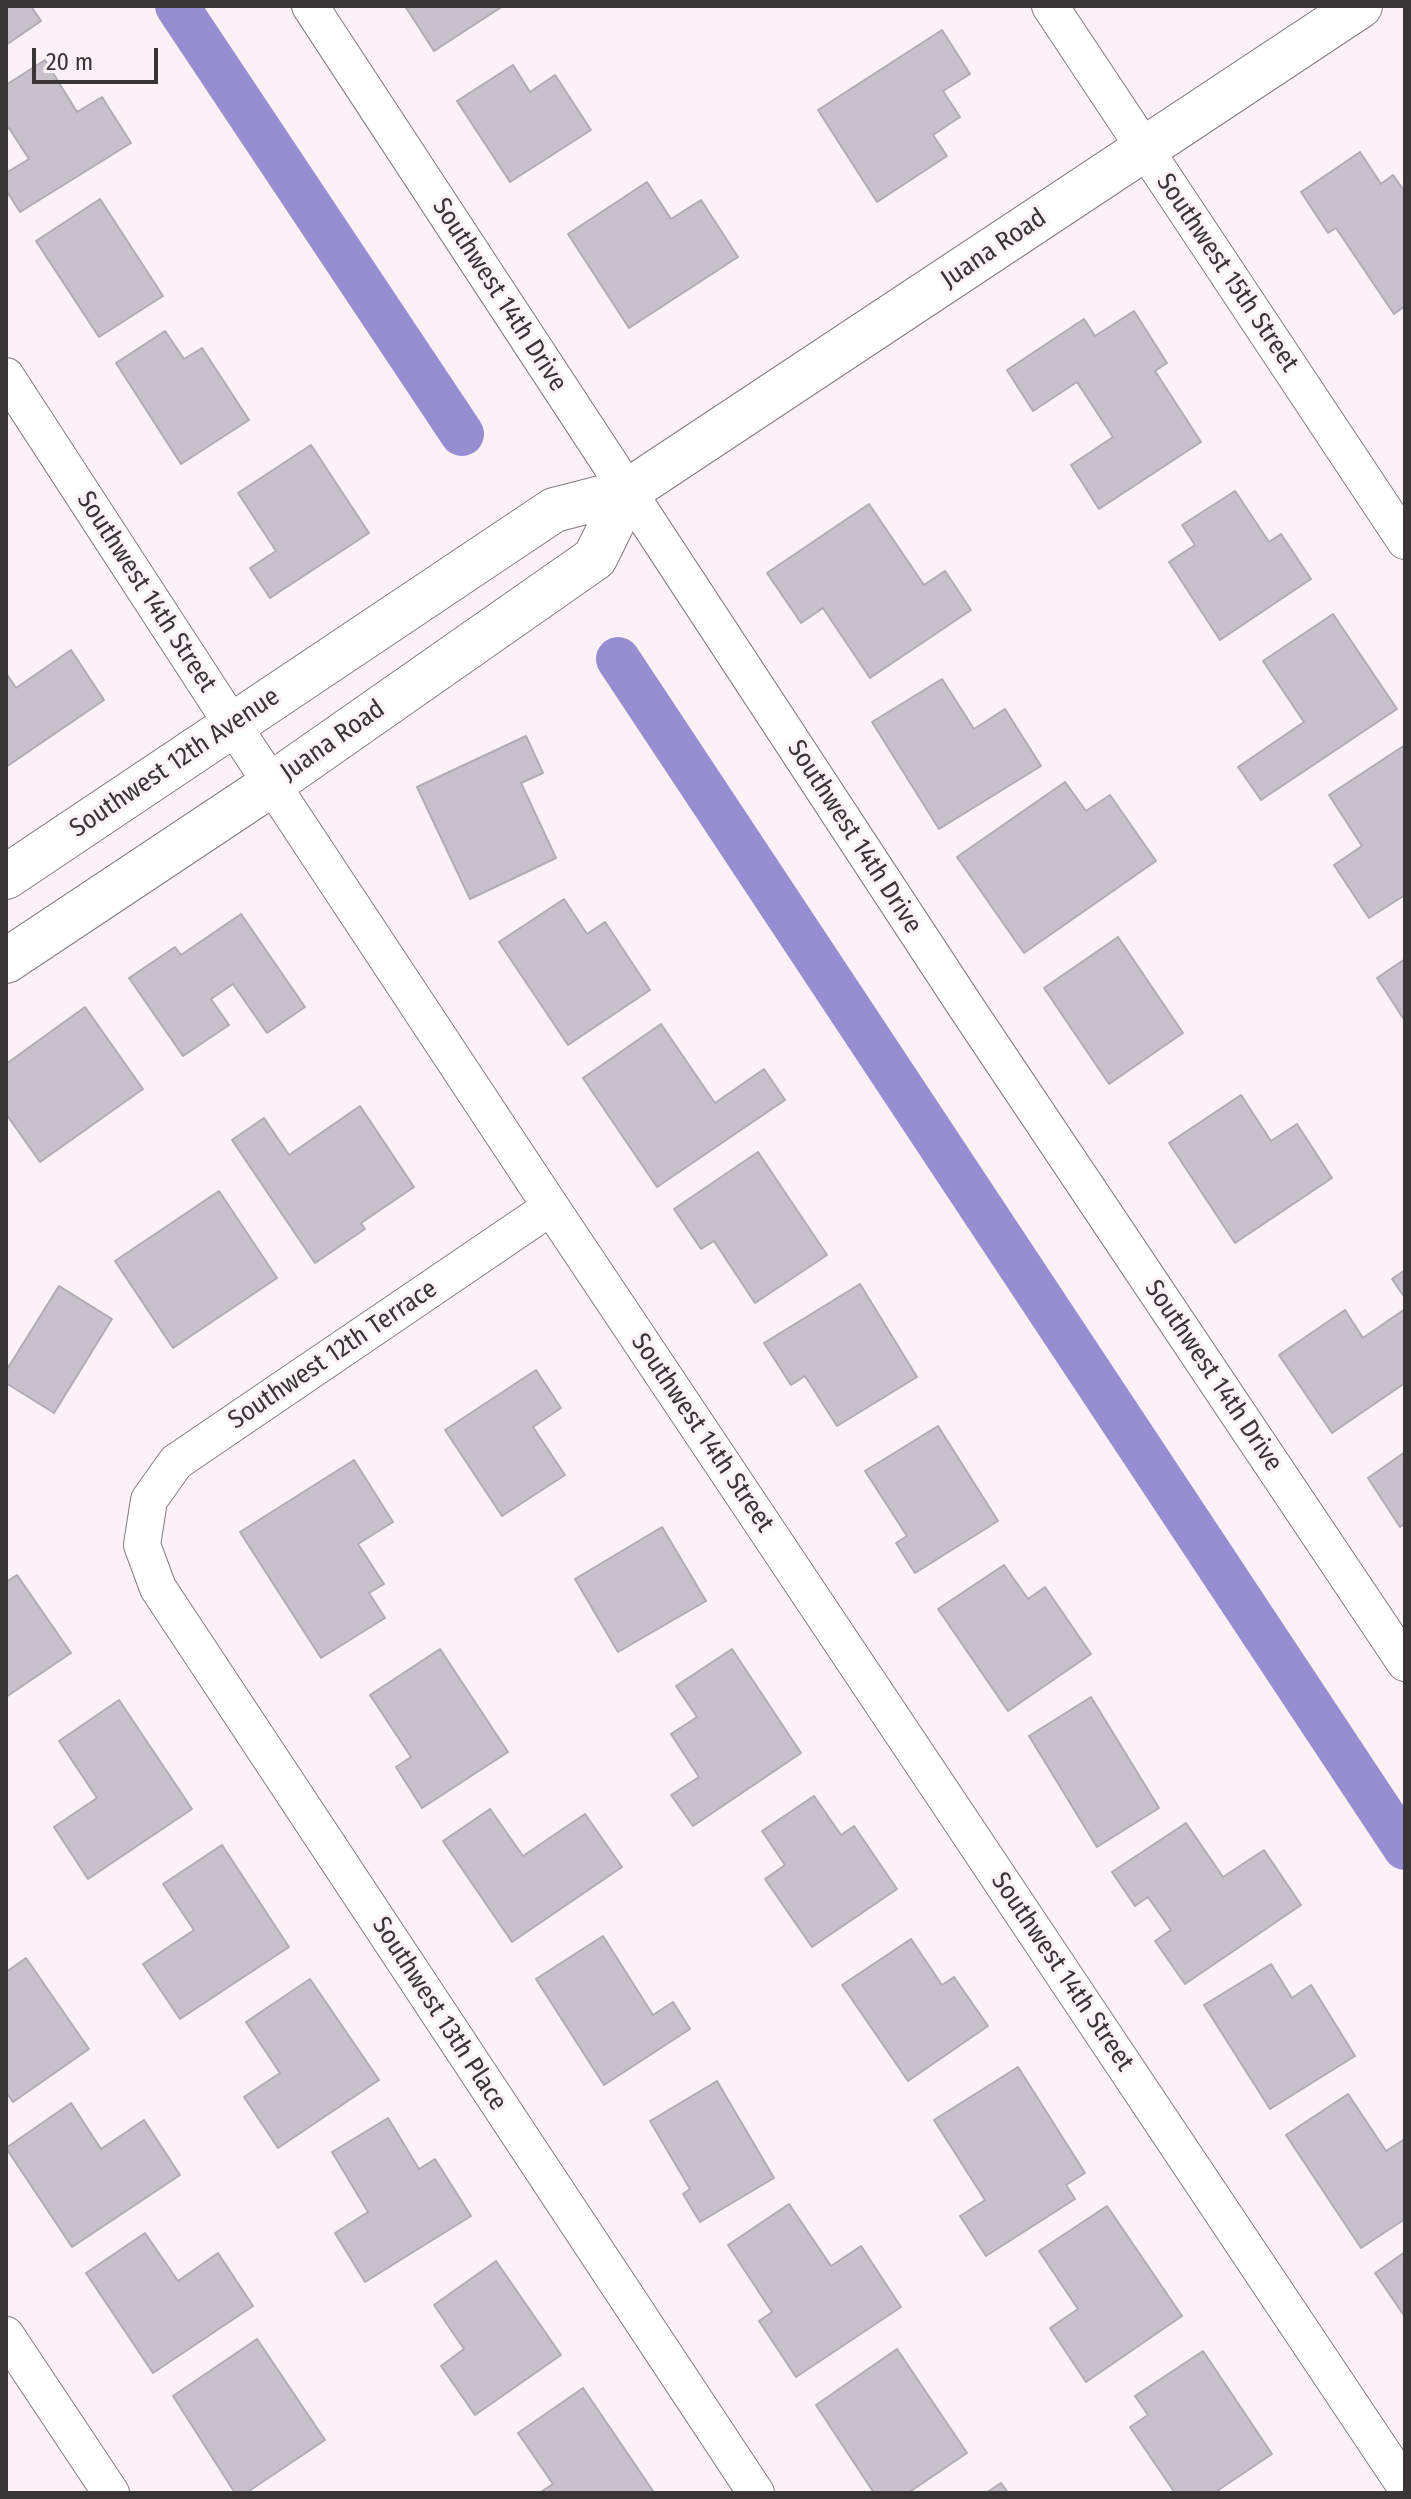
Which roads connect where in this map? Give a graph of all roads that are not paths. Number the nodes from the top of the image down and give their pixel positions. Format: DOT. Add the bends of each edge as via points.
graph roads {
  1 [pos="310,6"];
  2 [pos="1050,6"];
  3 [pos="1360,6"];
  4 [pos="1145,149"];
  5 [pos="6,376"];
  6 [pos="628,491"];
  7 [pos="1405,541"];
  8 [pos="345,651"];
  9 [pos="232,724"];
  10 [pos="272,784"];
  11 [pos="6,877"];
  12 [pos="6,961"];
  13 [pos="551,1207"];
  14 [pos="145,1527"];
  15 [pos="1405,1663"];
  16 [pos="6,2335"];
  17 [pos="1405,2486"];
  18 [pos="111,2493"];
  19 [pos="756,2493"];
  1 -- 6 [label="street, Southwest 14th Drive"];
  2 -- 4 [label="street, Southwest 15th Street"];
  3 -- 4 [label="street, Juana Road"];
  4 -- 6 [label="street, Juana Road"];
  4 -- 7 [label="street, Southwest 15th Street"];
  5 -- 9 [label="street, Southwest 14th Street"];
  6 -- 8 [label="street, Juana Road" via="554,510"];
  6 -- 10 [label="street, Juana Road" via="595,558"];
  6 -- 15 [label="street, Southwest 14th Drive"];
  8 -- 9 [label="street, Southwest 12th Avenue"];
  9 -- 10 [label="street, Southwest 14th Street"];
  9 -- 11 [label="street, Southwest 12th Avenue"];
  10 -- 12 [label="street, Juana Road"];
  10 -- 13 [label="street, Southwest 14th Street"];
  13 -- 14 [label="street, Southwest 12th Terrace" via="176,1462 149,1500"];
  13 -- 17 [label="street, Southwest 14th Street"];
  14 -- 19 [label="street, Southwest 13th Place" via="142,1545 158,1588"];
  16 -- 18 [label="street"];
}
